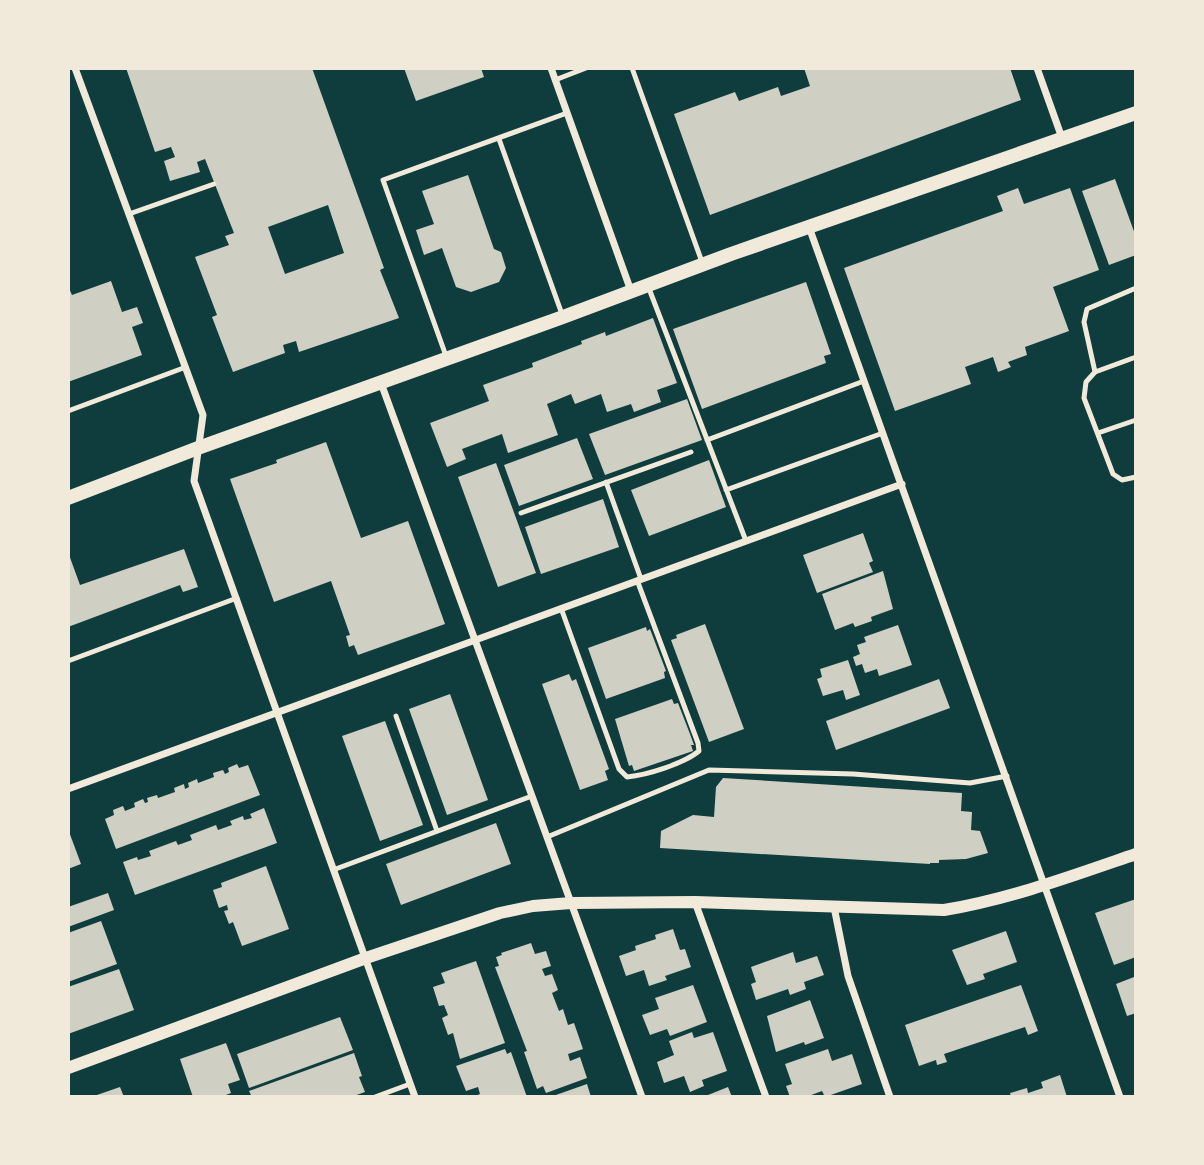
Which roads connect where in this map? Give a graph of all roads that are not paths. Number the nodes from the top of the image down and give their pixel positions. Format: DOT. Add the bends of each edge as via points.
graph roads {
  1 [pos="75,68"];
  2 [pos="551,68"];
  3 [pos="586,68"];
  4 [pos="632,68"];
  5 [pos="1037,68"];
  6 [pos="555,80"];
  7 [pos="567,113"];
  8 [pos="1136,113"];
  9 [pos="1062,138"];
  10 [pos="499,139"];
  11 [pos="214,184"];
  12 [pos="129,214"];
  13 [pos="809,227"];
  14 [pos="703,265"];
  15 [pos="648,286"];
  16 [pos="1136,288"];
  17 [pos="631,292"];
  18 [pos="563,317"];
  19 [pos="1136,356"];
  20 [pos="447,359"];
  21 [pos="186,367"];
  22 [pos="1095,372"];
  23 [pos="864,382"];
  24 [pos="381,383"];
  25 [pos="68,411"];
  26 [pos="1136,420"];
  27 [pos="883,433"];
  28 [pos="1098,433"];
  29 [pos="707,440"];
  30 [pos="198,448"];
  31 [pos="691,452"];
  32 [pos="1136,477"];
  33 [pos="606,482"];
  34 [pos="902,484"];
  35 [pos="726,490"];
  36 [pos="68,498"];
  37 [pos="521,513"];
  38 [pos="746,541"];
  39 [pos="639,580"];
  40 [pos="237,598"];
  41 [pos="561,608"];
  42 [pos="475,639"];
  43 [pos="68,661"];
  44 [pos="277,712"];
  45 [pos="396,716"];
  46 [pos="1007,776"];
  47 [pos="68,789"];
  48 [pos="532,796"];
  49 [pos="438,831"];
  50 [pos="547,837"];
  51 [pos="1136,854"];
  52 [pos="333,870"];
  53 [pos="1045,886"];
  54 [pos="695,902"];
  55 [pos="571,903"];
  56 [pos="834,907"];
  57 [pos="366,958"];
  58 [pos="68,1068"];
  59 [pos="410,1084"];
  60 [pos="375,1097"];
  61 [pos="415,1097"];
  62 [pos="642,1097"];
  63 [pos="766,1097"];
  64 [pos="890,1097"];
  65 [pos="1120,1097"];
  1 -- 12 [label="street"];
  2 -- 6 [label="street"];
  3 -- 6 [label="lane"];
  4 -- 14 [label="lane"];
  5 -- 9 [label="street"];
  6 -- 7 [label="street"];
  7 -- 10 [label="lane"];
  7 -- 17 [label="street"];
  8 -- 9 [label="main road"];
  9 -- 13 [label="main road"];
  10 -- 18 [label="lane"];
  10 -- 20 [label="lane" via="383,180"];
  11 -- 12 [label="lane"];
  12 -- 21 [label="street"];
  13 -- 14 [label="main road"];
  13 -- 23 [label="street"];
  14 -- 15 [label="main road"];
  15 -- 17 [label="main road"];
  15 -- 29 [label="lane"];
  16 -- 22 [label="lane" via="1087,309 1084,322"];
  17 -- 18 [label="main road"];
  18 -- 20 [label="main road"];
  19 -- 22 [label="lane"];
  20 -- 24 [label="main road"];
  21 -- 25 [label="lane"];
  21 -- 30 [label="street" via="202,415"];
  22 -- 28 [label="lane" via="1086,382 1084,398"];
  23 -- 27 [label="street"];
  23 -- 29 [label="lane"];
  24 -- 30 [label="main road"];
  24 -- 42 [label="street"];
  26 -- 28 [label="lane"];
  27 -- 34 [label="street"];
  27 -- 35 [label="lane"];
  28 -- 32 [label="lane" via="1113,474 1122,480"];
  29 -- 35 [label="lane"];
  30 -- 36 [label="main road"];
  30 -- 40 [label="street" via="194,481"];
  31 -- 33 [label="lane"];
  33 -- 37 [label="lane"];
  33 -- 39 [label="lane"];
  34 -- 38 [label="street"];
  34 -- 46 [label="street"];
  35 -- 38 [label="lane"];
  38 -- 39 [label="street"];
  39 -- 41 [label="street"];
  39 -- 41 [label="lane" via="699,751 639,776 627,777 620,769"];
  40 -- 43 [label="lane"];
  40 -- 44 [label="street"];
  41 -- 42 [label="street"];
  42 -- 44 [label="street"];
  42 -- 48 [label="street"];
  44 -- 47 [label="street"];
  44 -- 52 [label="street"];
  45 -- 49 [label="lane"];
  46 -- 50 [label="lane" via="970,783 709,770"];
  46 -- 53 [label="street"];
  48 -- 49 [label="lane"];
  48 -- 50 [label="street"];
  49 -- 52 [label="lane"];
  50 -- 55 [label="street"];
  51 -- 53 [label="street"];
  52 -- 57 [label="street"];
  53 -- 56 [label="street" via="944,910"];
  53 -- 65 [label="street"];
  54 -- 55 [label="street"];
  54 -- 56 [label="street"];
  54 -- 63 [label="street"];
  55 -- 57 [label="street" via="500,913"];
  55 -- 62 [label="street"];
  56 -- 64 [label="street" via="848,976"];
  57 -- 58 [label="street"];
  57 -- 59 [label="street"];
  59 -- 60 [label="lane"];
  59 -- 61 [label="street"];
}
